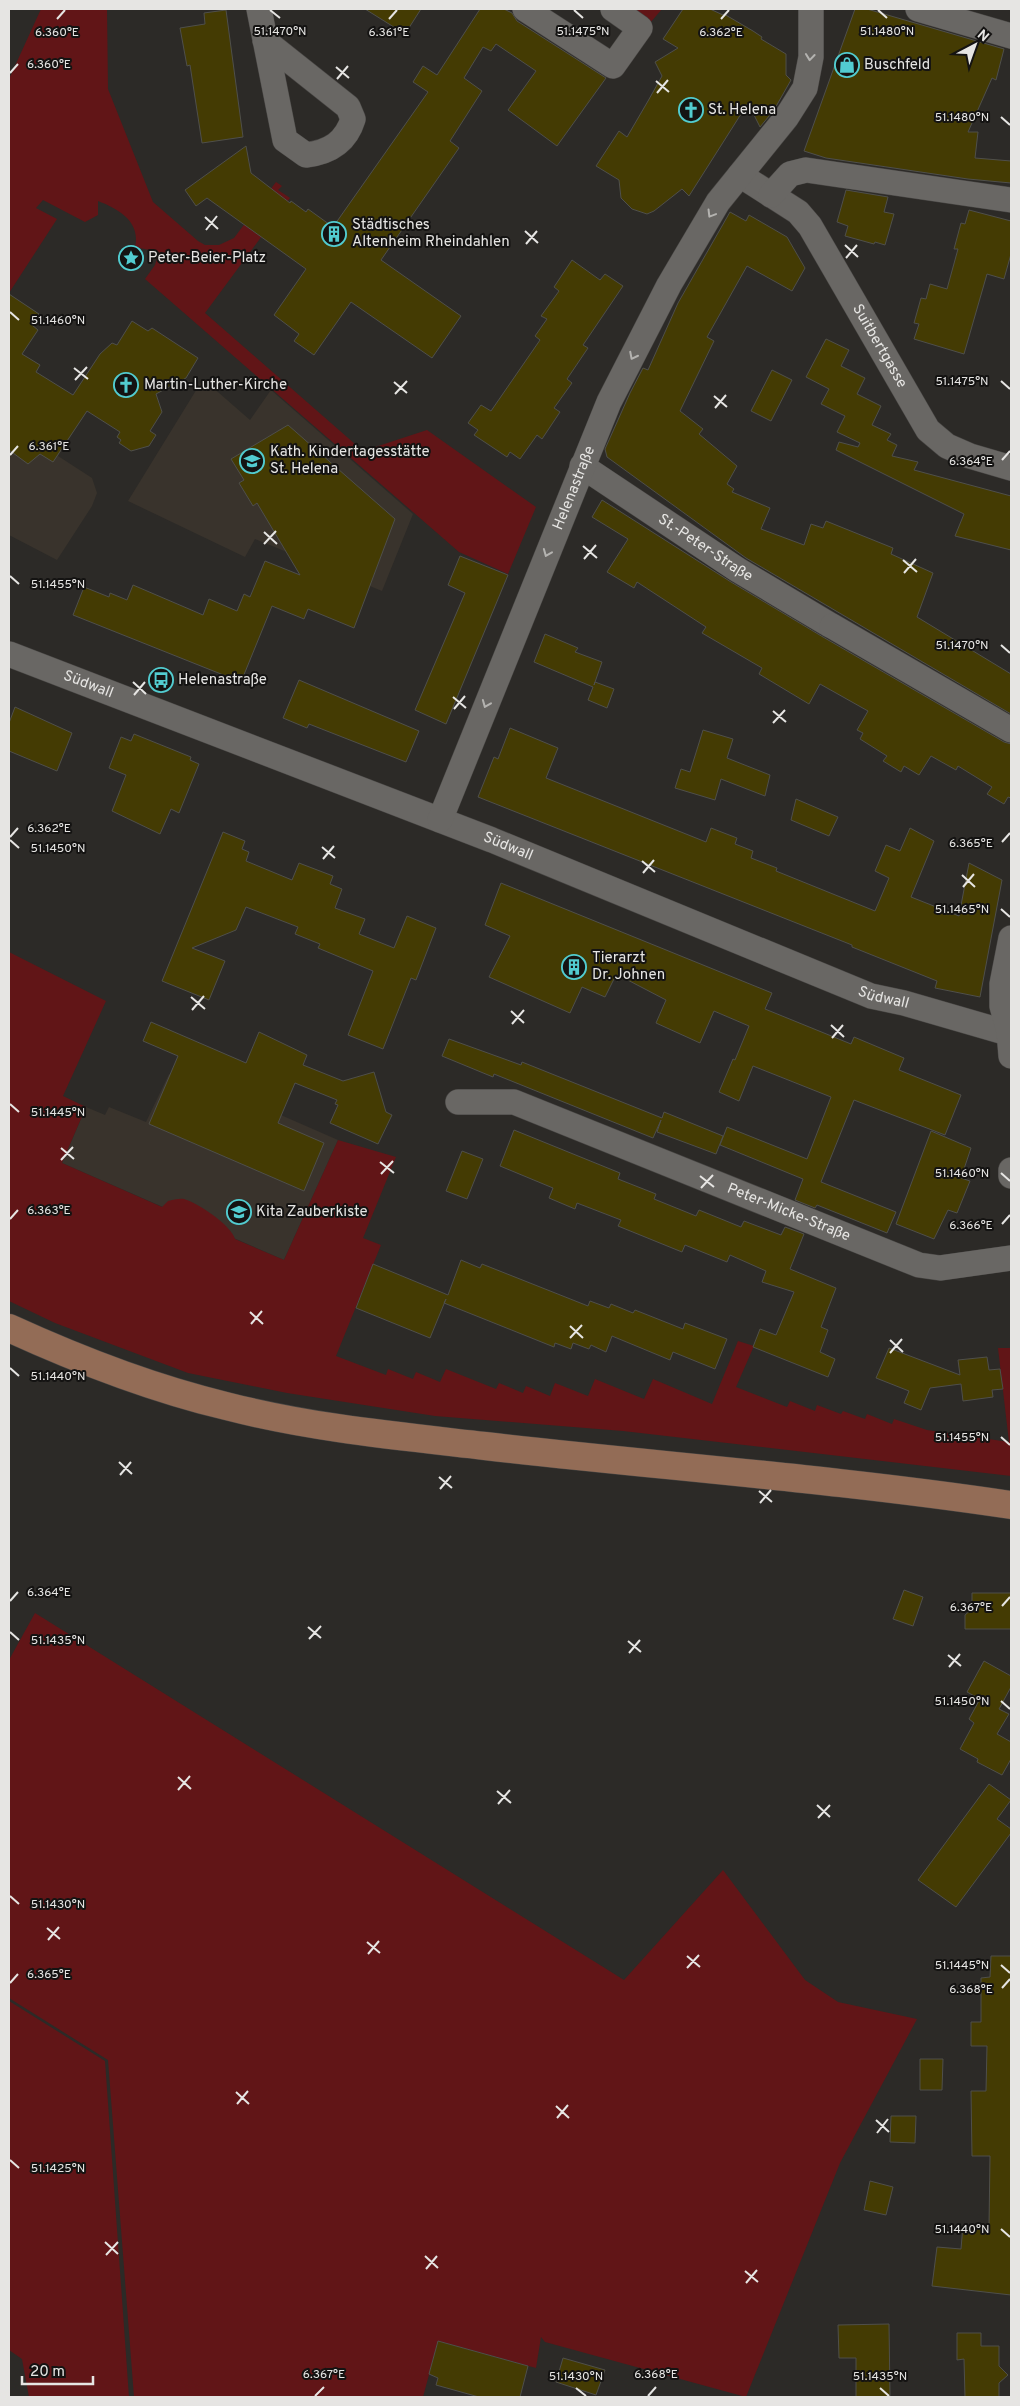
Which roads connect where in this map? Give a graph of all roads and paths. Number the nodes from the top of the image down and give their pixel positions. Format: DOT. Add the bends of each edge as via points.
graph roads {
  1 [pos="259,9"];
  2 [pos="525,9"];
  3 [pos="613,9"];
  4 [pos="811,9"];
  5 [pos="918,9"];
  6 [pos="561,17"];
  7 [pos="1011,36"];
  8 [pos="265,41"];
  9 [pos="740,175"];
  10 [pos="771,195"];
  11 [pos="1011,200"];
  12 [pos="582,466"];
  13 [pos="1011,468"];
  14 [pos="9,654"];
  15 [pos="1011,730"];
  16 [pos="440,820"];
  17 [pos="1011,938"];
  18 [pos="1010,1041"];
  19 [pos="458,1102"];
  20 [pos="1011,1170"];
  21 [pos="1011,1176"];
  22 [pos="1011,1258"];
  23 [pos="9,1328"];
  24 [pos="1011,1505"];
  1 -- 8 [label="street"];
  2 -- 6 [label="street"];
  3 -- 6 [label="street" via="640,28 613,66"];
  4 -- 9 [label="street, Helenastraße, one-way" via="811,57 805,88 786,118"];
  5 -- 7 [label="street"];
  9 -- 10 [label="street, Suitbertgasse"];
  9 -- 12 [label="street, Helenastraße, one-way" via="718,202 669,286 609,402"];
  10 -- 11 [label="street" via="790,174 806,170"];
  10 -- 13 [label="street, Suitbertgasse" via="798,212 810,226 928,430 947,446"];
  12 -- 15 [label="street, St.-Peter-Straße" via="738,570"];
  12 -- 16 [label="street, Helenastraße, one-way"];
  14 -- 16 [label="street, Südwall"];
  16 -- 18 [label="street, Südwall" via="870,996 904,1003"];
  17 -- 18 [label="street" via="1002,984 1002,1006"];
  19 -- 22 [label="street, Peter-Micke-Straße" via="514,1102 919,1265 940,1268"];
  20 -- 21 [label="street"];
  23 -- 24 [label="main road" via="134,1378 226,1406 333,1428"];
}
